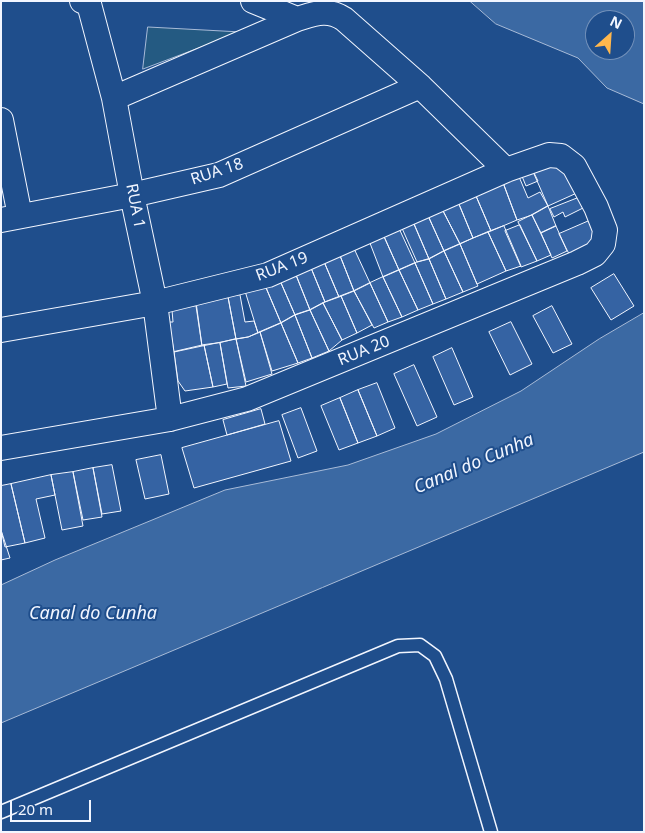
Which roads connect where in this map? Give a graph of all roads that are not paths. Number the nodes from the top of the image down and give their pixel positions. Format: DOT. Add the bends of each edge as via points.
graph roads {
  1 [pos="253,1"];
  2 [pos="90,2"];
  3 [pos="297,19"];
  4 [pos="420,86"];
  5 [pos="114,98"];
  6 [pos="1,120"];
  7 [pos="548,155"];
  8 [pos="506,170"];
  9 [pos="132,195"];
  10 [pos="10,218"];
  11 [pos="155,303"];
  12 [pos="1,330"];
  13 [pos="170,419"];
  14 [pos="1,448"];
  15 [pos="1,812"];
  16 [pos="491,832"];
  1 -- 3 [label="street"];
  2 -- 5 [label="street, RUA 1"];
  3 -- 4 [label="street" via="322,12 337,14"];
  3 -- 5 [label="street"];
  4 -- 8 [label="street"];
  4 -- 9 [label="street, RUA 18" via="219,175"];
  5 -- 9 [label="street, RUA 1"];
  6 -- 10 [label="street"];
  7 -- 8 [label="street, RUA 19"];
  7 -- 13 [label="street, RUA 20" via="561,156 574,166 596,207 605,230 604,244 595,254 246,399"];
  8 -- 11 [label="street, RUA 19" via="268,275"];
  9 -- 10 [label="street, RUA 18"];
  9 -- 11 [label="street, RUA 1"];
  11 -- 12 [label="street, RUA 19"];
  11 -- 13 [label="street, RUA 1"];
  13 -- 14 [label="street, RUA 20"];
  15 -- 16 [label="lane" via="398,646 420,645 436,656 446,679"];
}
